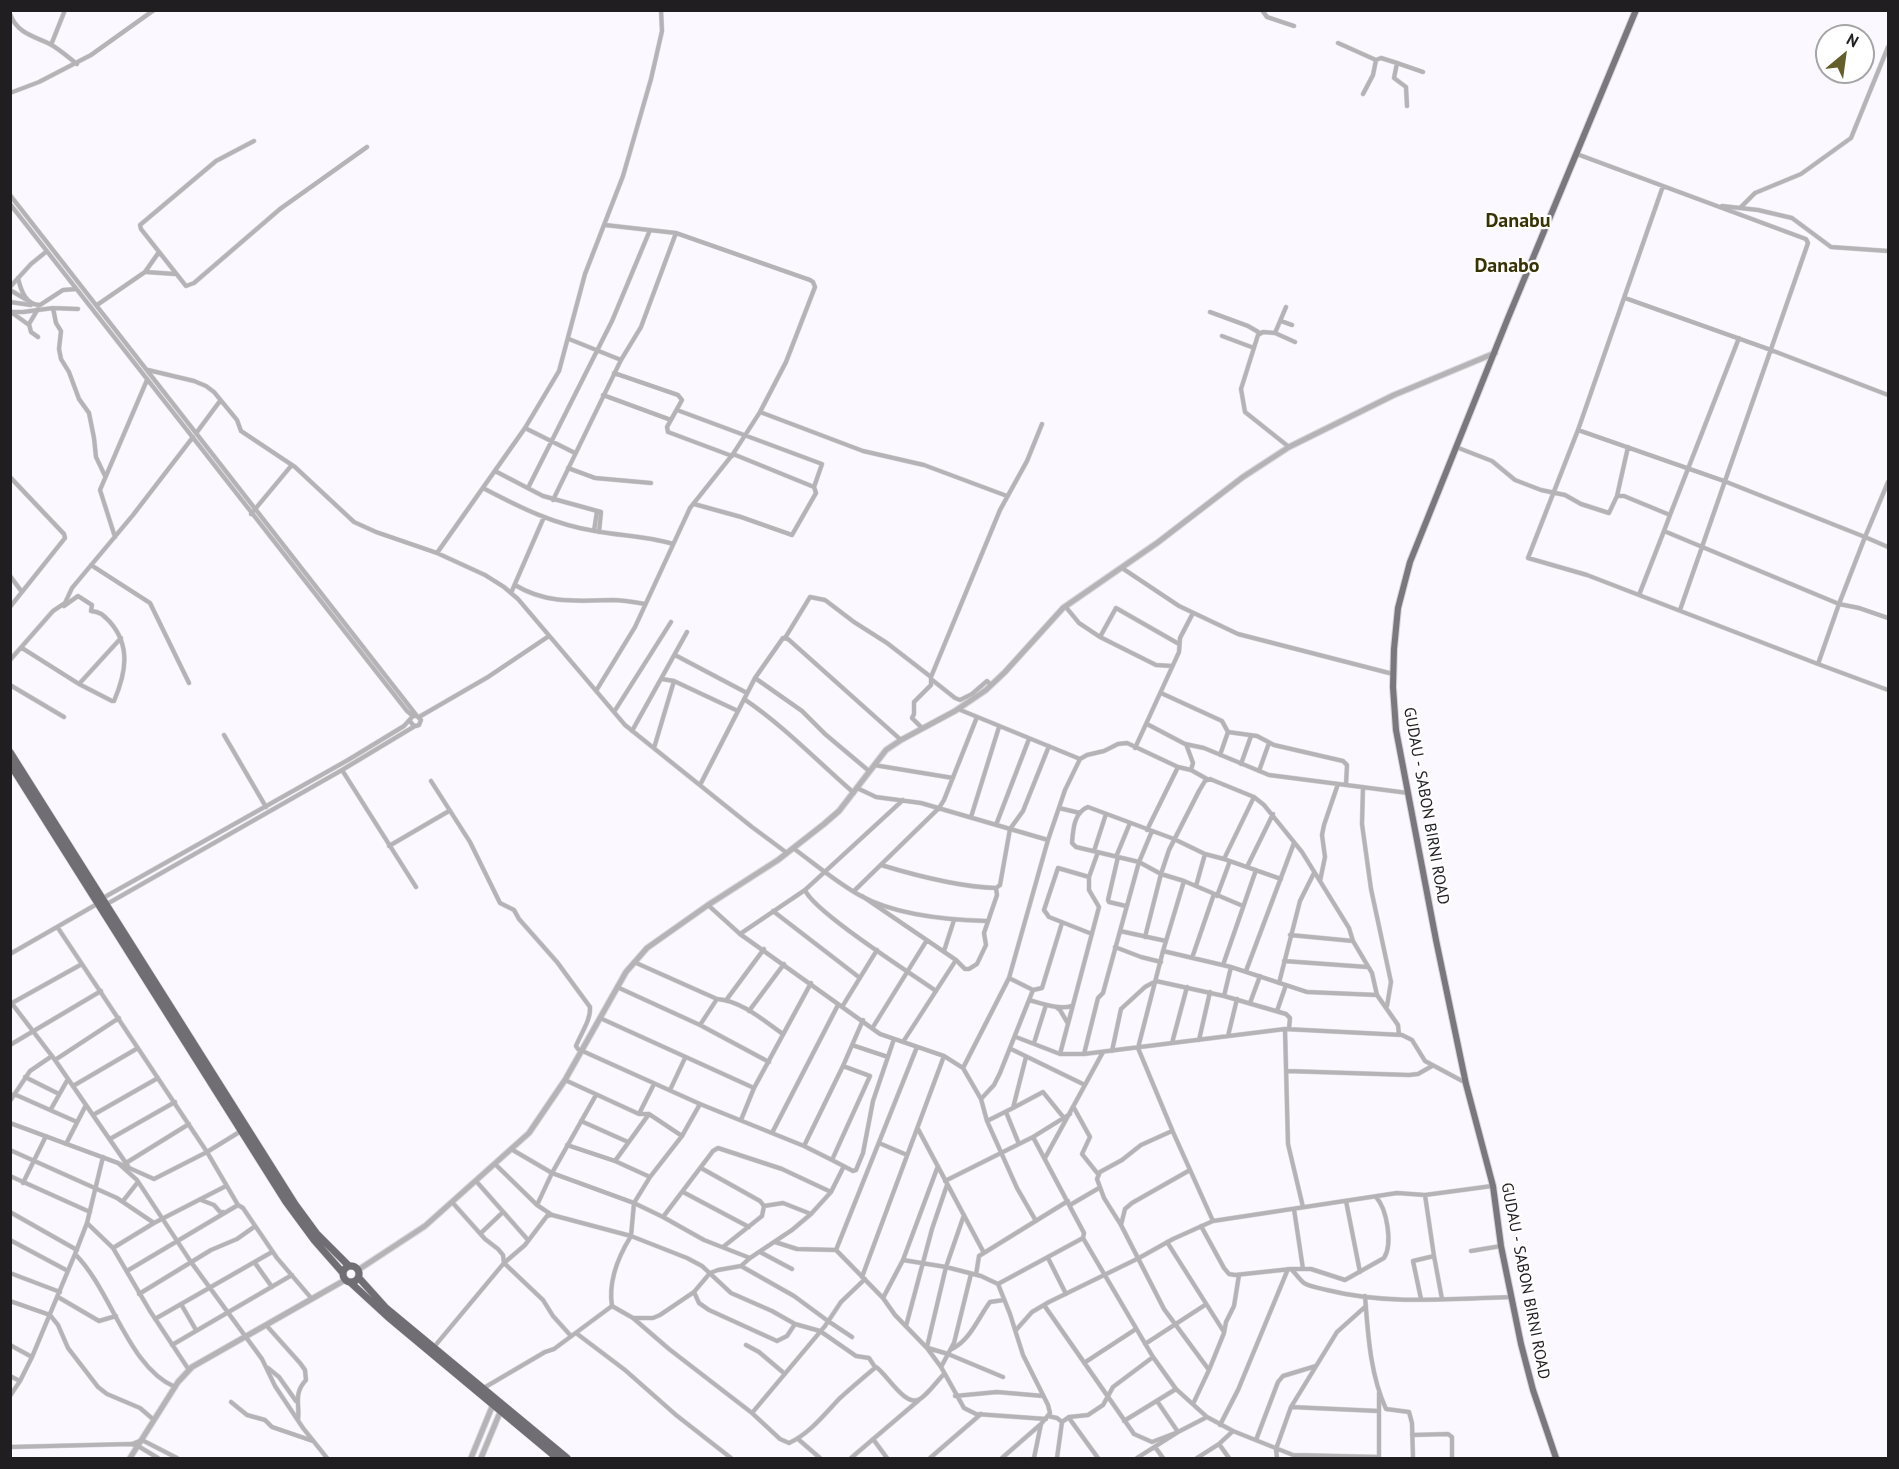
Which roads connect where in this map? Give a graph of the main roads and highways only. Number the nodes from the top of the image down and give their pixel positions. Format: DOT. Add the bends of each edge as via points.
graph roads {
  1 [pos="1636,10"];
  2 [pos="10,752"];
  3 [pos="10,764"];
  4 [pos="103,902"];
  5 [pos="349,1266"];
  6 [pos="358,1274"];
  7 [pos="346,1279"];
  8 [pos="494,1402"];
  9 [pos="502,1409"];
  10 [pos="557,1458"];
  11 [pos="567,1458"];
  12 [pos="1556,1458"];
  1 -- 12 [label="main road, GUDAU - SABON BIRNI ROAD" via="1410,562 1398,608 1394,650 1396,730 1418,847 1466,1084 1492,1186 1511,1297 1530,1378"];
  2 -- 4 [label="highway"];
  3 -- 4 [label="highway"];
  4 -- 5 [label="highway" via="295,1204 317,1234"];
  4 -- 7 [label="highway" via="291,1209"];
  5 -- 6 [label="highway" via="354,1266"];
  5 -- 7 [label="highway"];
  6 -- 7 [label="highway"];
  6 -- 8 [label="highway" via="386,1308"];
  7 -- 8 [label="highway"];
  8 -- 9 [label="highway"];
  9 -- 10 [label="highway"];
  9 -- 11 [label="highway"];
}
